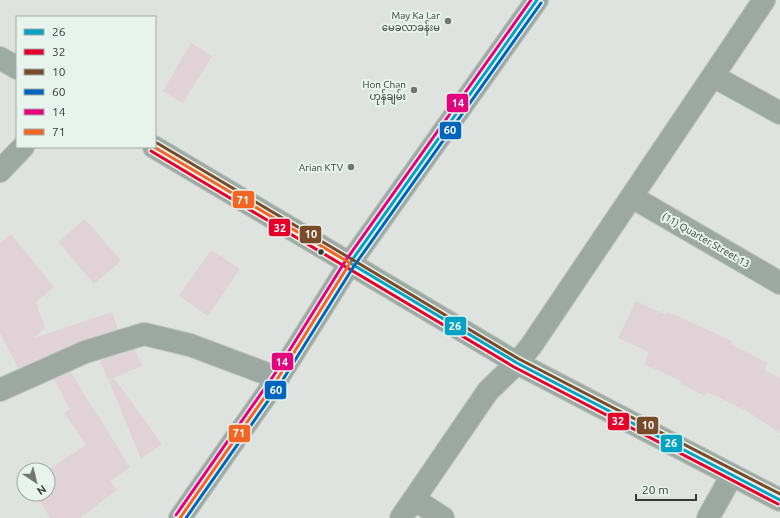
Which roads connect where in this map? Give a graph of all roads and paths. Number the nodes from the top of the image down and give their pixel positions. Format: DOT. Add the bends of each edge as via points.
graph roads {
  1 [pos="537,0"];
  2 [pos="764,0"];
  3 [pos="0,58"];
  4 [pos="16,67"];
  5 [pos="713,76"];
  6 [pos="780,113"];
  7 [pos="22,148"];
  8 [pos="156,148"];
  9 [pos="0,171"];
  10 [pos="632,197"];
  11 [pos="350,263"];
  12 [pos="780,283"];
  13 [pos="517,363"];
  14 [pos="278,378"];
  15 [pos="0,390"];
  16 [pos="732,475"];
  17 [pos="414,500"];
  18 [pos="780,500"];
  19 [pos="180,518"];
  20 [pos="401,518"];
  21 [pos="443,518"];
  22 [pos="708,518"];
  1 -- 11 [label="main road"];
  2 -- 5 [label="street"];
  3 -- 4 [label="main road"];
  5 -- 6 [label="street"];
  5 -- 10 [label="street"];
  7 -- 9 [label="street"];
  8 -- 11 [label="main road"];
  10 -- 12 [label="street, (11) Quarter Street 13"];
  10 -- 13 [label="street"];
  11 -- 13 [label="main road"];
  11 -- 14 [label="main road"];
  13 -- 16 [label="main road"];
  13 -- 17 [label="street" via="488,390"];
  14 -- 15 [label="street" via="190,345 144,334 85,352"];
  14 -- 19 [label="main road"];
  16 -- 18 [label="main road"];
  16 -- 22 [label="street"];
  17 -- 20 [label="street"];
  17 -- 21 [label="street"];
}
